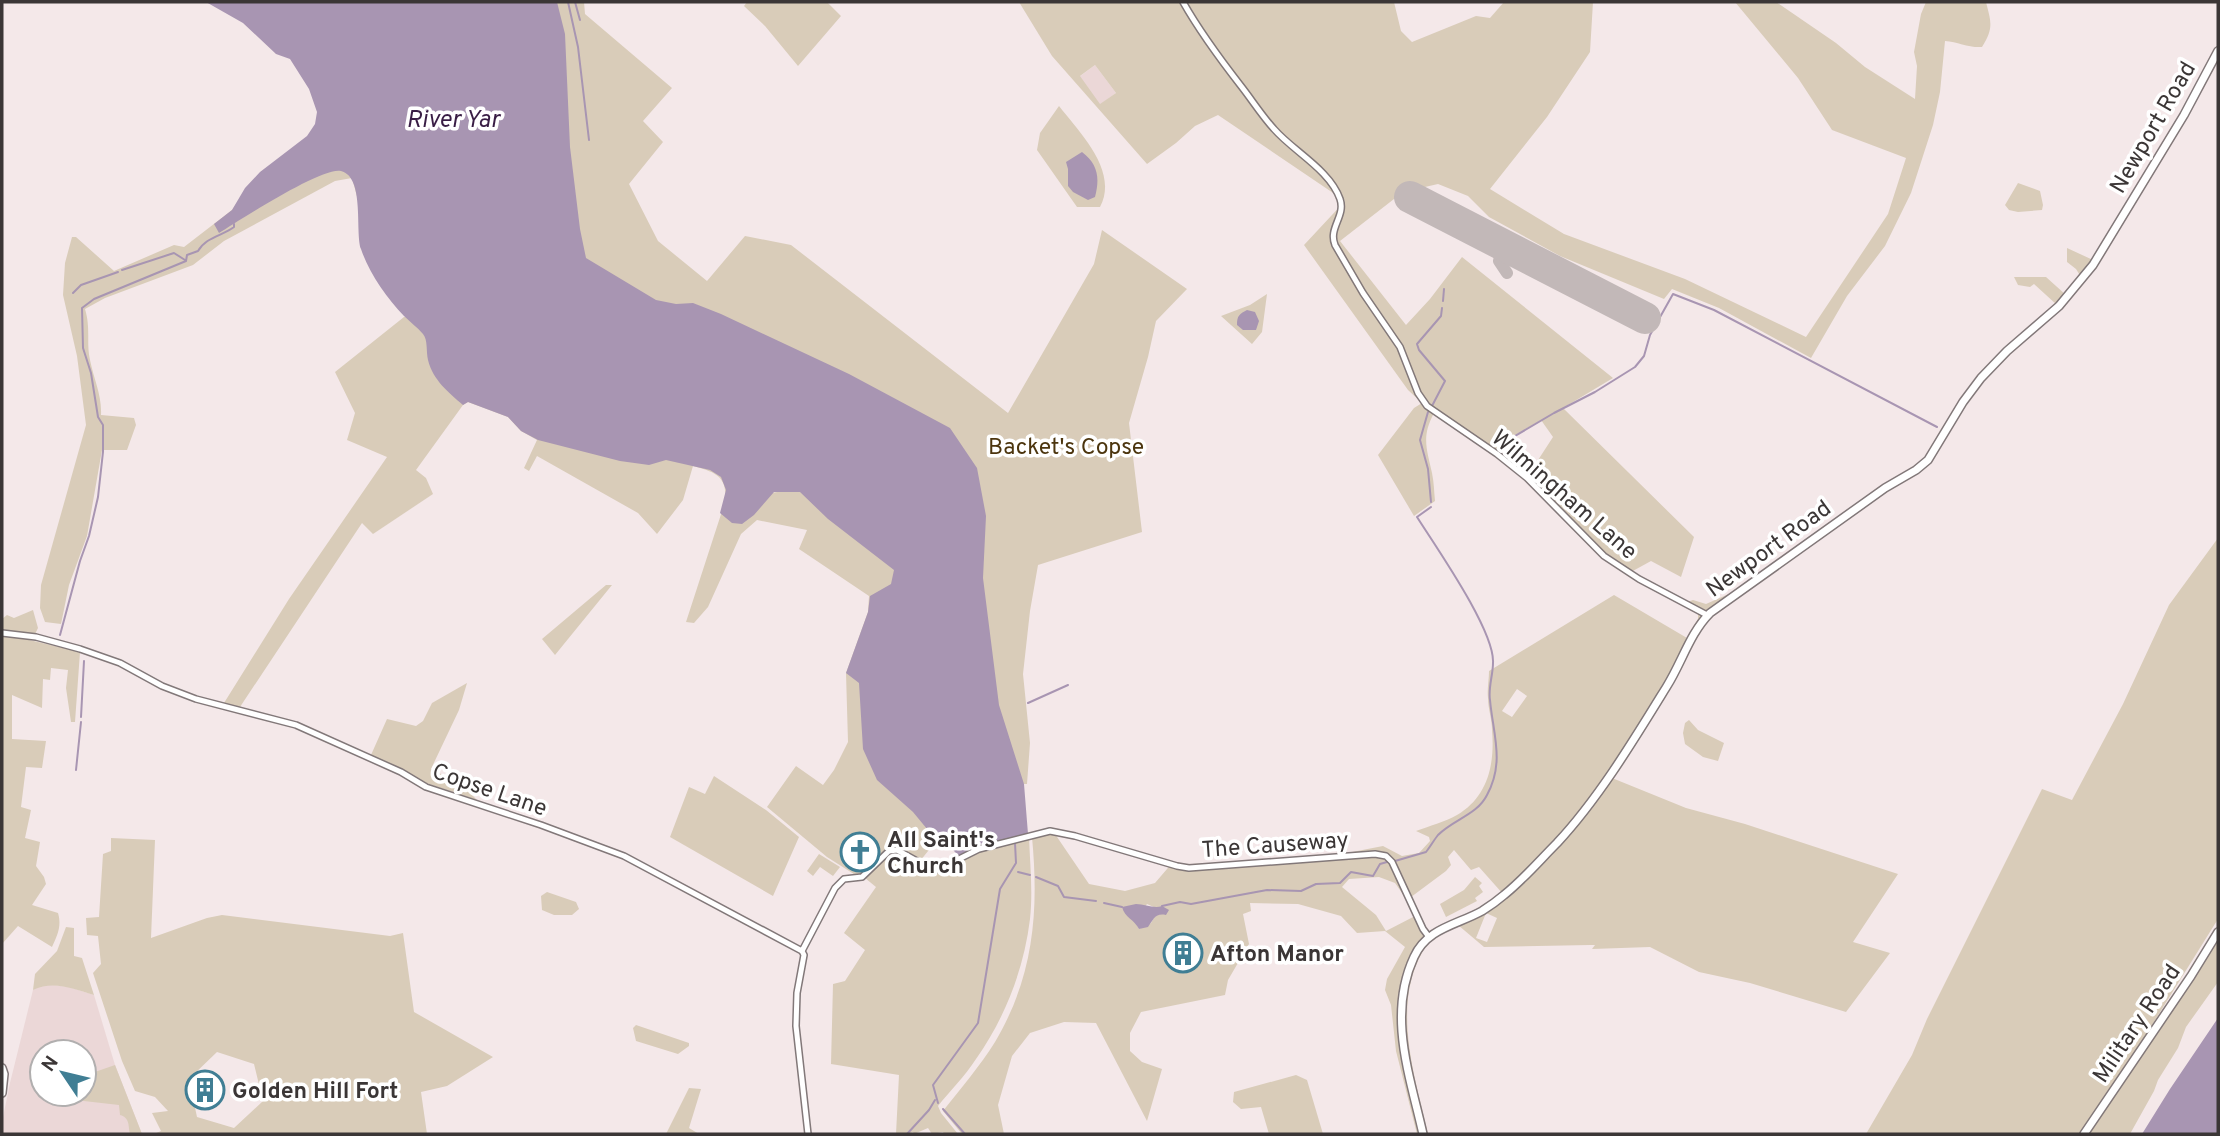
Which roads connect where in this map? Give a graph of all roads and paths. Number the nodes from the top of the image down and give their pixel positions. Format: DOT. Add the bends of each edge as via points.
graph roads {
  1 [pos="1183,2"];
  2 [pos="2218,51"];
  3 [pos="1707,615"];
  4 [pos="2,633"];
  5 [pos="2218,932"];
  6 [pos="1429,937"];
  7 [pos="803,951"];
  8 [pos="2,1069"];
  9 [pos="2,1093"];
  10 [pos="808,1134"];
  11 [pos="1423,1134"];
  12 [pos="2084,1134"];
  1 -- 3 [label="street, Wilmingham Lane" via="1206,41 1272,127 1317,166 1334,189 1341,209 1332,238 1399,347 1427,406 1521,474 1604,556"];
  2 -- 3 [label="main road, Newport Road" via="2093,265 2059,306 1981,378 1928,460"];
  3 -- 6 [label="main road, Newport Road" via="1667,688 1572,826 1504,895"];
  4 -- 7 [label="street, Copse Lane" via="80,649 196,699 296,725 426,787 624,856"];
  5 -- 12 [label="main road, Military Road"];
  6 -- 7 [label="street, The Causeway" via="1392,862 1384,855 1189,868 1050,831 973,851 933,870 891,849 865,875 844,880 831,892"];
  6 -- 11 [label="main road, Newport Road" via="1414,956 1401,999 1403,1048"];
  7 -- 10 [label="street" via="796,1026"];
  8 -- 9 [label="main road"];
}
